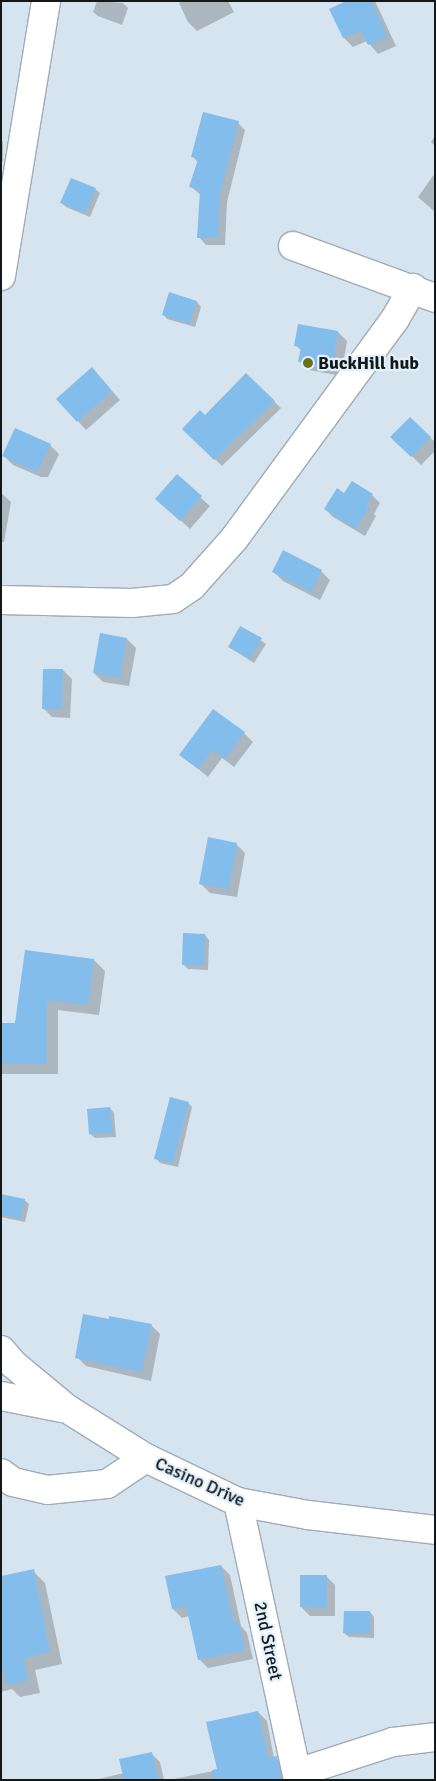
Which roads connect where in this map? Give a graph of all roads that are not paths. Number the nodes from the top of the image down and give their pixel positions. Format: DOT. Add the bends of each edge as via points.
graph roads {
  1 [pos="46,1"];
  2 [pos="293,246"];
  3 [pos="1,276"];
  4 [pos="424,293"];
  5 [pos="1,600"];
  6 [pos="1,1350"];
  7 [pos="1,1396"];
  8 [pos="66,1408"];
  9 [pos="146,1458"];
  10 [pos="1,1473"];
  11 [pos="238,1502"];
  12 [pos="435,1530"];
  13 [pos="435,1737"];
  14 [pos="298,1776"];
  1 -- 3 [label="street"];
  2 -- 4 [label="street"];
  4 -- 5 [label="street" via="395,319 234,540 192,586 173,600 132,603"];
  6 -- 8 [label="street, Casino Drive"];
  7 -- 8 [label="street"];
  8 -- 9 [label="street, Casino Drive"];
  9 -- 10 [label="street" via="107,1484 47,1490 13,1482"];
  9 -- 11 [label="street, Casino Drive"];
  11 -- 12 [label="street, Casino Drive"];
  11 -- 14 [label="street, 2nd Street"];
  13 -- 14 [label="street" via="393,1742"];
}
